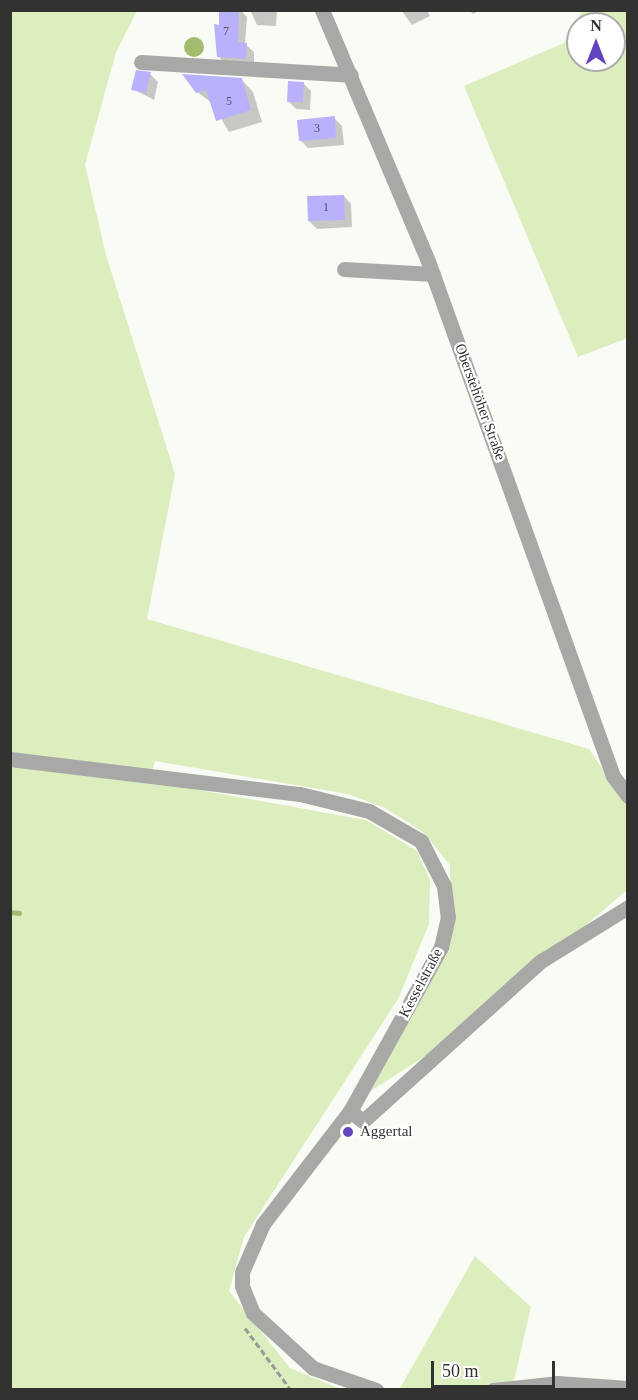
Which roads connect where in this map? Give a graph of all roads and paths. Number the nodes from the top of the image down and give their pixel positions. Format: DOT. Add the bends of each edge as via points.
graph roads {
  1 [pos="322,10"];
  2 [pos="141,62"];
  3 [pos="351,75"];
  4 [pos="344,269"];
  5 [pos="433,274"];
  6 [pos="10,759"];
  7 [pos="627,796"];
  8 [pos="627,907"];
  9 [pos="350,1111"];
  10 [pos="627,1388"];
  11 [pos="376,1389"];
  12 [pos="493,1389"];
  1 -- 3 [label="street, Oberstehöher Straße"];
  2 -- 3 [label="street"];
  3 -- 5 [label="street, Oberstehöher Straße"];
  4 -- 5 [label="street"];
  5 -- 7 [label="street, Oberstehöher Straße" via="613,776"];
  6 -- 9 [label="street, Kesselstraße" via="300,794 369,811 421,841 444,886 448,917 441,947"];
  8 -- 9 [label="street" via="541,961 363,1121"];
  9 -- 11 [label="street, Kesselstraße" via="263,1224 242,1272 242,1286 253,1313 313,1368"];
  10 -- 12 [label="street" via="557,1383"];
}
